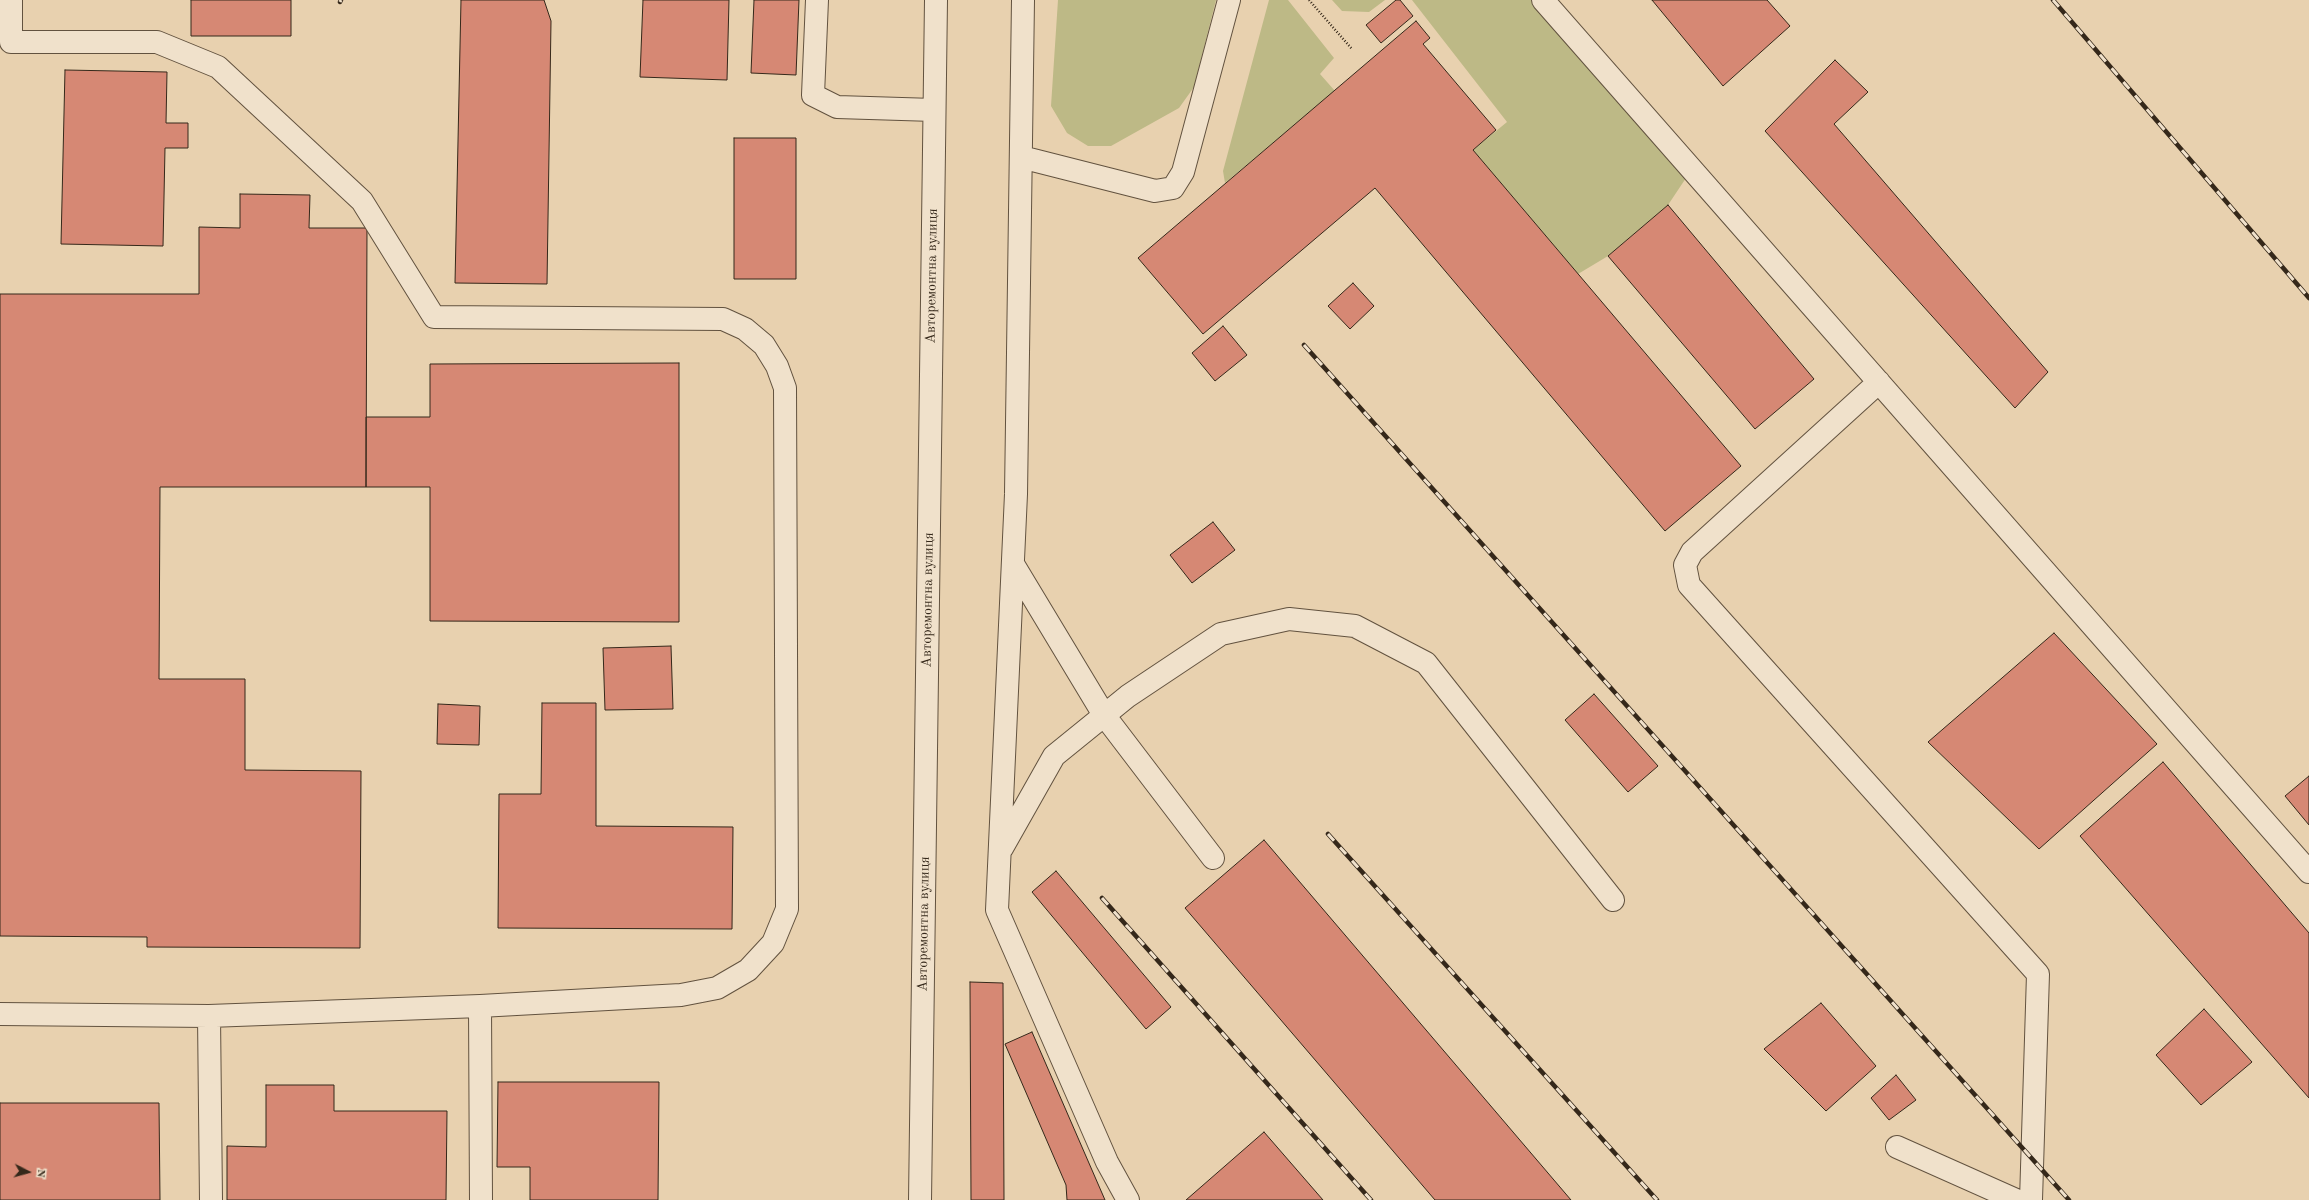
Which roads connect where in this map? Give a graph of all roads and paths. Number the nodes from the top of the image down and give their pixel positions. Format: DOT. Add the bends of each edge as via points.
graph roads {
  1 [pos="10,0"];
  2 [pos="818,0"];
  3 [pos="936,0"];
  4 [pos="1023,0"];
  5 [pos="1229,0"];
  6 [pos="1309,0"];
  7 [pos="1543,0"];
  8 [pos="1352,49"];
  9 [pos="934,110"];
  10 [pos="1021,157"];
  11 [pos="1879,382"];
  12 [pos="1013,564"];
  13 [pos="1104,715"];
  14 [pos="1000,852"];
  15 [pos="1213,858"];
  16 [pos="2309,872"];
  17 [pos="1613,900"];
  18 [pos="480,1006"];
  19 [pos="0,1014"];
  20 [pos="209,1016"];
  21 [pos="1897,1147"];
  22 [pos="211,1200"];
  23 [pos="481,1200"];
  24 [pos="920,1200"];
  25 [pos="1128,1200"];
  26 [pos="2016,1200"];
  27 [pos="2030,1200"];
  1 -- 18 [label="street" via="11,42 158,42 218,67 362,201 434,317 723,319 745,329 764,345 777,366 785,388 787,909 773,943 748,970 717,988 681,995"];
  2 -- 9 [label="street" via="813,95 837,107"];
  3 -- 9 [label="street, Авторемонтна вулиця"];
  4 -- 10 [label="street"];
  5 -- 10 [label="street" via="1183,172 1173,188 1155,191"];
  6 -- 8 [label="path"];
  7 -- 11 [label="street"];
  9 -- 24 [label="street, Авторемонтна вулиця"];
  10 -- 12 [label="street"];
  11 -- 16 [label="street"];
  11 -- 27 [label="street" via="1692,552 1686,565 1689,585 2038,974"];
  12 -- 13 [label="street"];
  12 -- 14 [label="street"];
  13 -- 14 [label="street" via="1054,756"];
  13 -- 15 [label="street"];
  13 -- 17 [label="street" via="1221,634 1289,619 1355,626 1426,663"];
  14 -- 25 [label="street" via="997,910 1107,1162"];
  18 -- 20 [label="street"];
  18 -- 23 [label="street"];
  19 -- 20 [label="street"];
  20 -- 22 [label="street"];
  21 -- 26 [label="street"];
}
